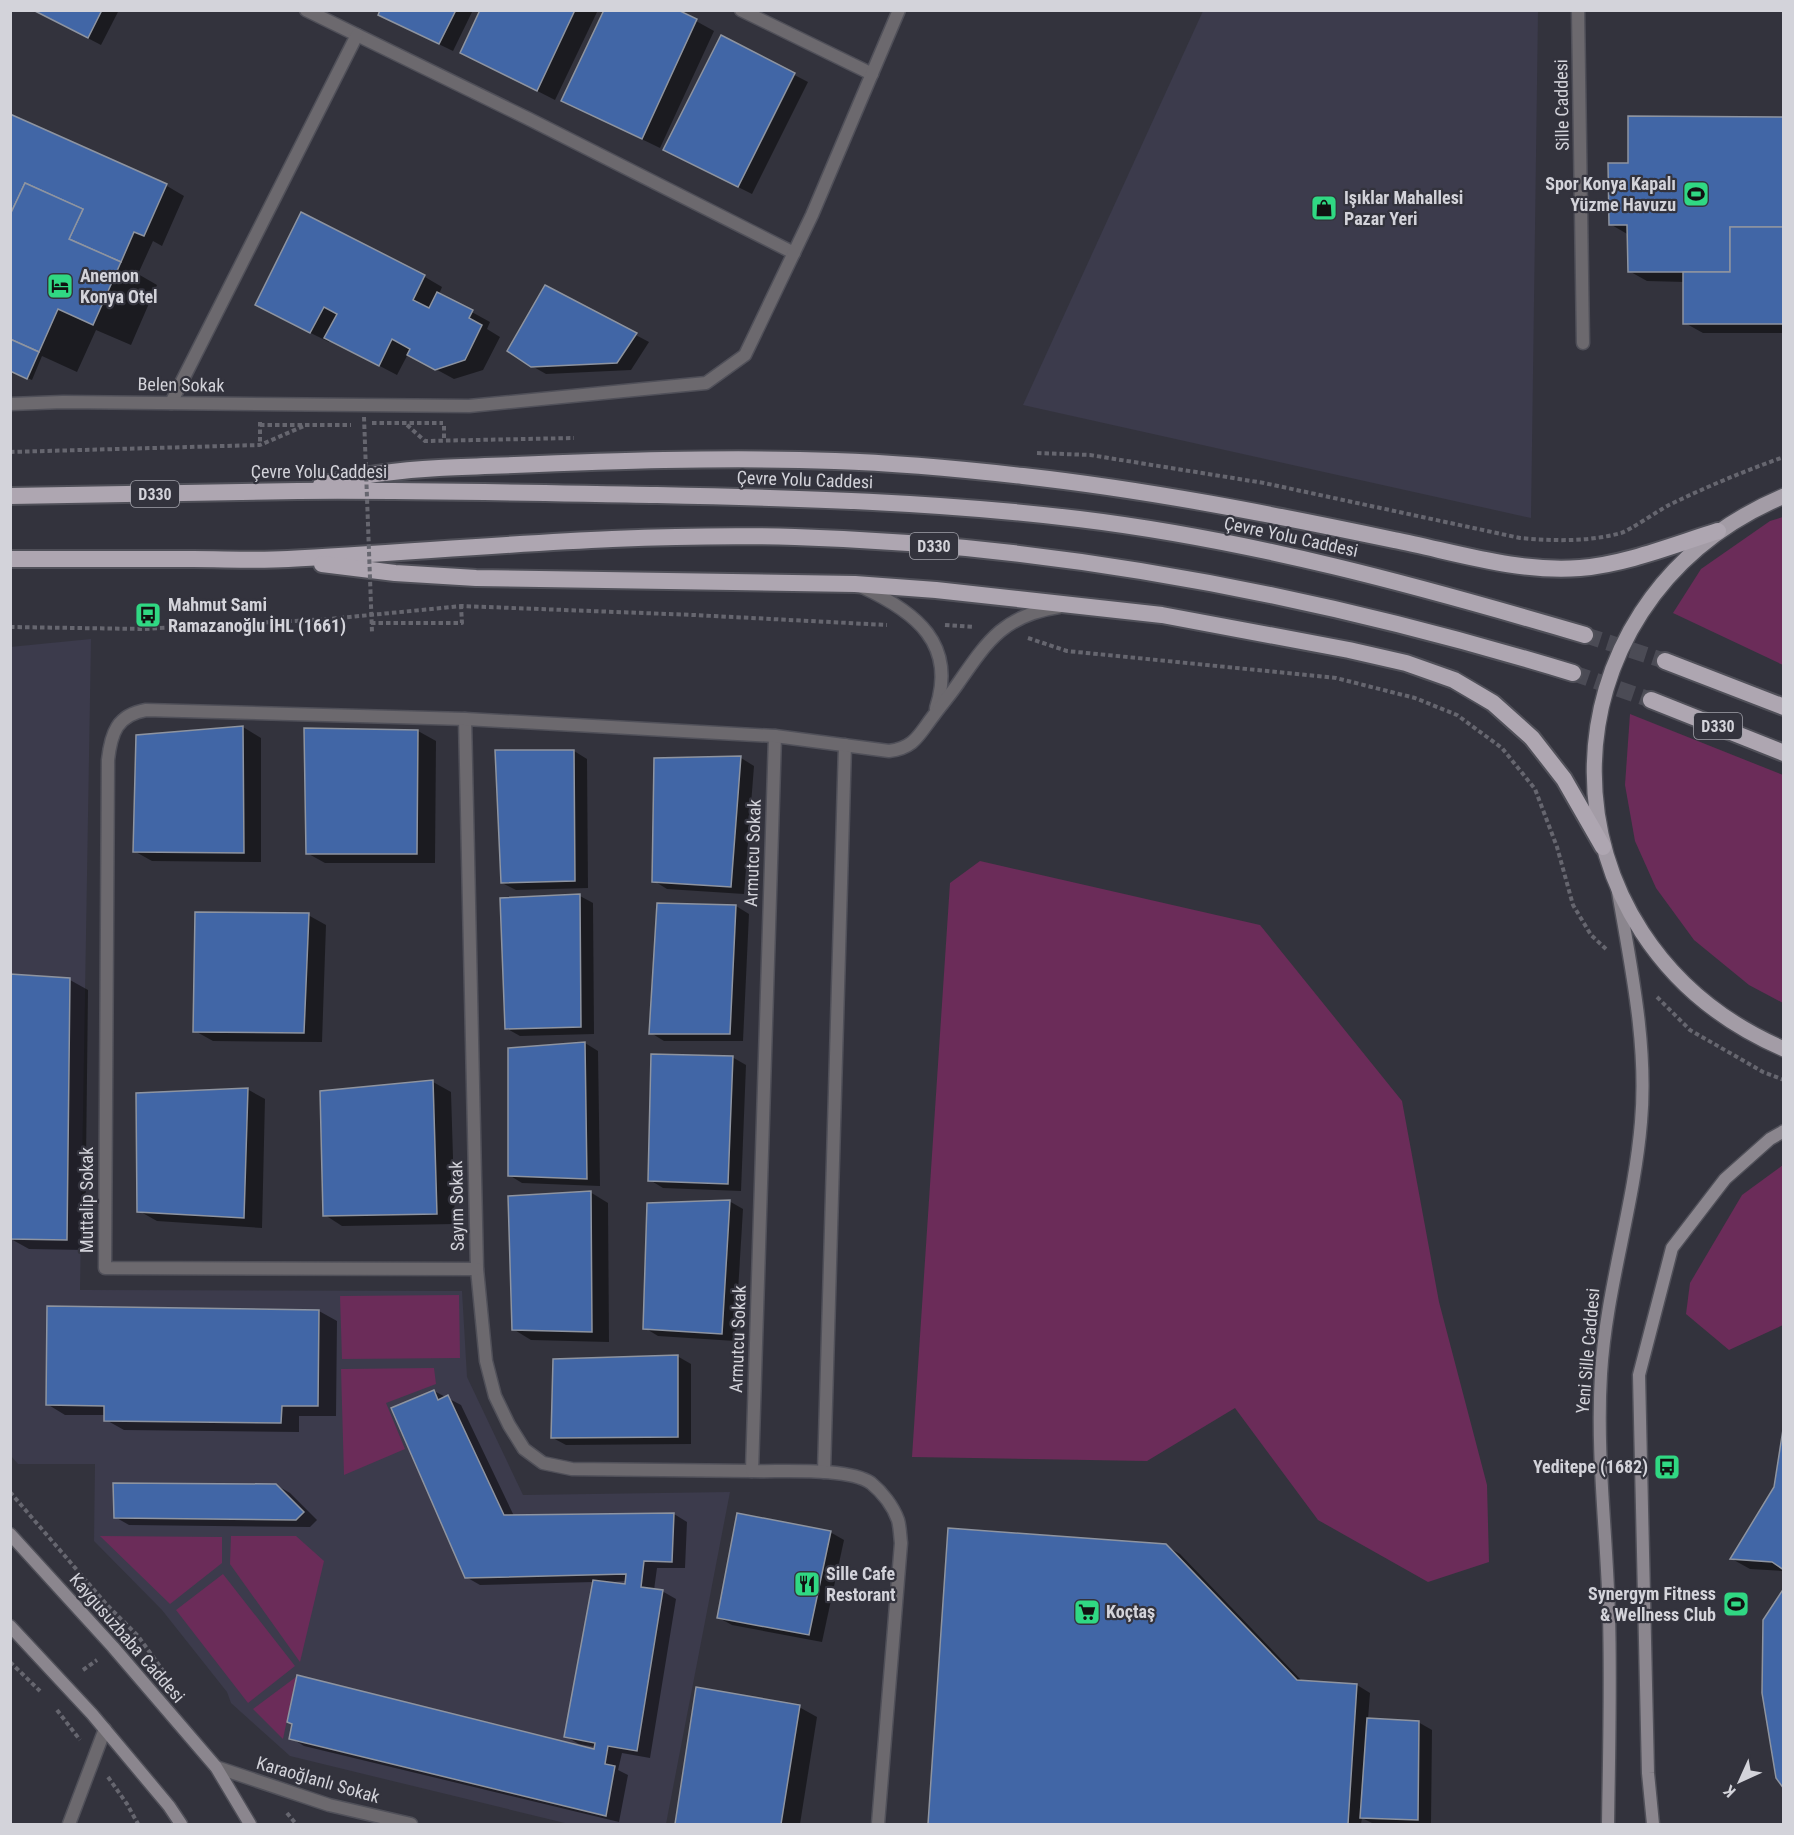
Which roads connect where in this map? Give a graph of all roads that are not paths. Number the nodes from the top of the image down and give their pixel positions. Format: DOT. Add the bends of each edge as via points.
graph roads {
  1 [pos="306,10"];
  2 [pos="741,10"];
  3 [pos="899,10"];
  4 [pos="1578,10"];
  5 [pos="357,35"];
  6 [pos="872,74"];
  7 [pos="794,253"];
  8 [pos="1583,343"];
  9 [pos="171,403"];
  10 [pos="10,404"];
  11 [pos="300,491"];
  12 [pos="10,496"];
  13 [pos="1784,496"];
  14 [pos="1718,531"];
  15 [pos="10,559"];
  16 [pos="283,559"];
  17 [pos="855,584"];
  18 [pos="1075,604"];
  19 [pos="1585,635"];
  20 [pos="1665,661"];
  21 [pos="1573,673"];
  22 [pos="1651,700"];
  23 [pos="1784,707"];
  24 [pos="934,715"];
  25 [pos="465,719"];
  26 [pos="775,736"];
  27 [pos="845,745"];
  28 [pos="1784,753"];
  29 [pos="1603,847"];
  30 [pos="1617,885"];
  31 [pos="1784,1049"];
  32 [pos="1784,1131"];
  33 [pos="477,1269"];
  34 [pos="752,1471"];
  35 [pos="824,1472"];
  36 [pos="10,1534"];
  37 [pos="10,1626"];
  38 [pos="105,1729"];
  39 [pos="216,1767"];
  40 [pos="69,1824"];
  41 [pos="181,1824"];
  42 [pos="250,1824"];
  43 [pos="411,1824"];
  44 [pos="878,1824"];
  45 [pos="1608,1824"];
  46 [pos="1653,1824"];
  1 -- 5 [label="street"];
  2 -- 6 [label="street"];
  3 -- 6 [label="street, Belen Sokak"];
  4 -- 8 [label="street, Sille Caddesi"];
  5 -- 7 [label="street"];
  5 -- 9 [label="street"];
  6 -- 7 [label="street, Belen Sokak"];
  7 -- 9 [label="street, Belen Sokak" via="745,355 706,383 469,406"];
  9 -- 10 [label="street, Belen Sokak"];
  11 -- 12 [label="highway, Çevre Yolu Caddesi / D330"];
  11 -- 14 [label="highway" via="353,477 429,468 703,460 838,461 1023,476 1147,492 1536,567 1606,564"];
  11 -- 19 [label="highway, Çevre Yolu Caddesi / D330" via="868,500 1083,519 1306,559"];
  13 -- 14 [label="main road"];
  14 -- 29 [label="main road" via="1679,564 1657,590 1633,625 1611,671 1599,720 1594,771"];
  15 -- 16 [label="highway, D330"];
  16 -- 17 [label="highway" via="476,578"];
  16 -- 21 [label="highway, D330" via="616,538 793,537 901,543 1005,553 1194,580 1385,620"];
  17 -- 18 [label="highway"];
  17 -- 24 [label="street" via="904,611 923,627 934,644 943,676"];
  18 -- 24 [label="street" via="1029,614 1001,629 975,657"];
  18 -- 29 [label="highway" via="1162,615 1349,650 1406,663 1454,680 1493,703 1532,738 1564,779"];
  20 -- 23 [label="highway, D330"];
  22 -- 28 [label="highway, D330"];
  24 -- 27 [label="street" via="921,735 901,750"];
  25 -- 26 [label="street"];
  25 -- 33 [label="street, Sayım Sokak"];
  25 -- 33 [label="street, Muttalip Sokak" via="146,710 133,712 121,721 113,734 108,760 105,1268"];
  26 -- 27 [label="street"];
  26 -- 34 [label="street, Armutcu Sokak"];
  27 -- 35 [label="street"];
  29 -- 30 [label="main road"];
  30 -- 31 [label="main road" via="1652,949 1684,986 1742,1029"];
  30 -- 45 [label="main road, Yeni Sille Caddesi" via="1636,1003 1642,1076 1637,1159 1614,1276 1601,1382 1600,1447 1609,1617"];
  32 -- 46 [label="main road" via="1725,1179 1672,1248 1639,1375 1648,1773"];
  33 -- 34 [label="street, Sayım Sokak" via="486,1361 495,1396 524,1449 543,1463 572,1469"];
  34 -- 35 [label="street"];
  35 -- 44 [label="street" via="870,1482 887,1500 898,1520 901,1543"];
  36 -- 39 [label="main road, Kaygusuzbaba Caddesi"];
  37 -- 38 [label="main road"];
  38 -- 40 [label="street"];
  38 -- 41 [label="main road"];
  39 -- 42 [label="main road, Kaygusuzbaba Caddesi"];
  39 -- 43 [label="street, Karaoğlanlı Sokak" via="329,1805"];
}
